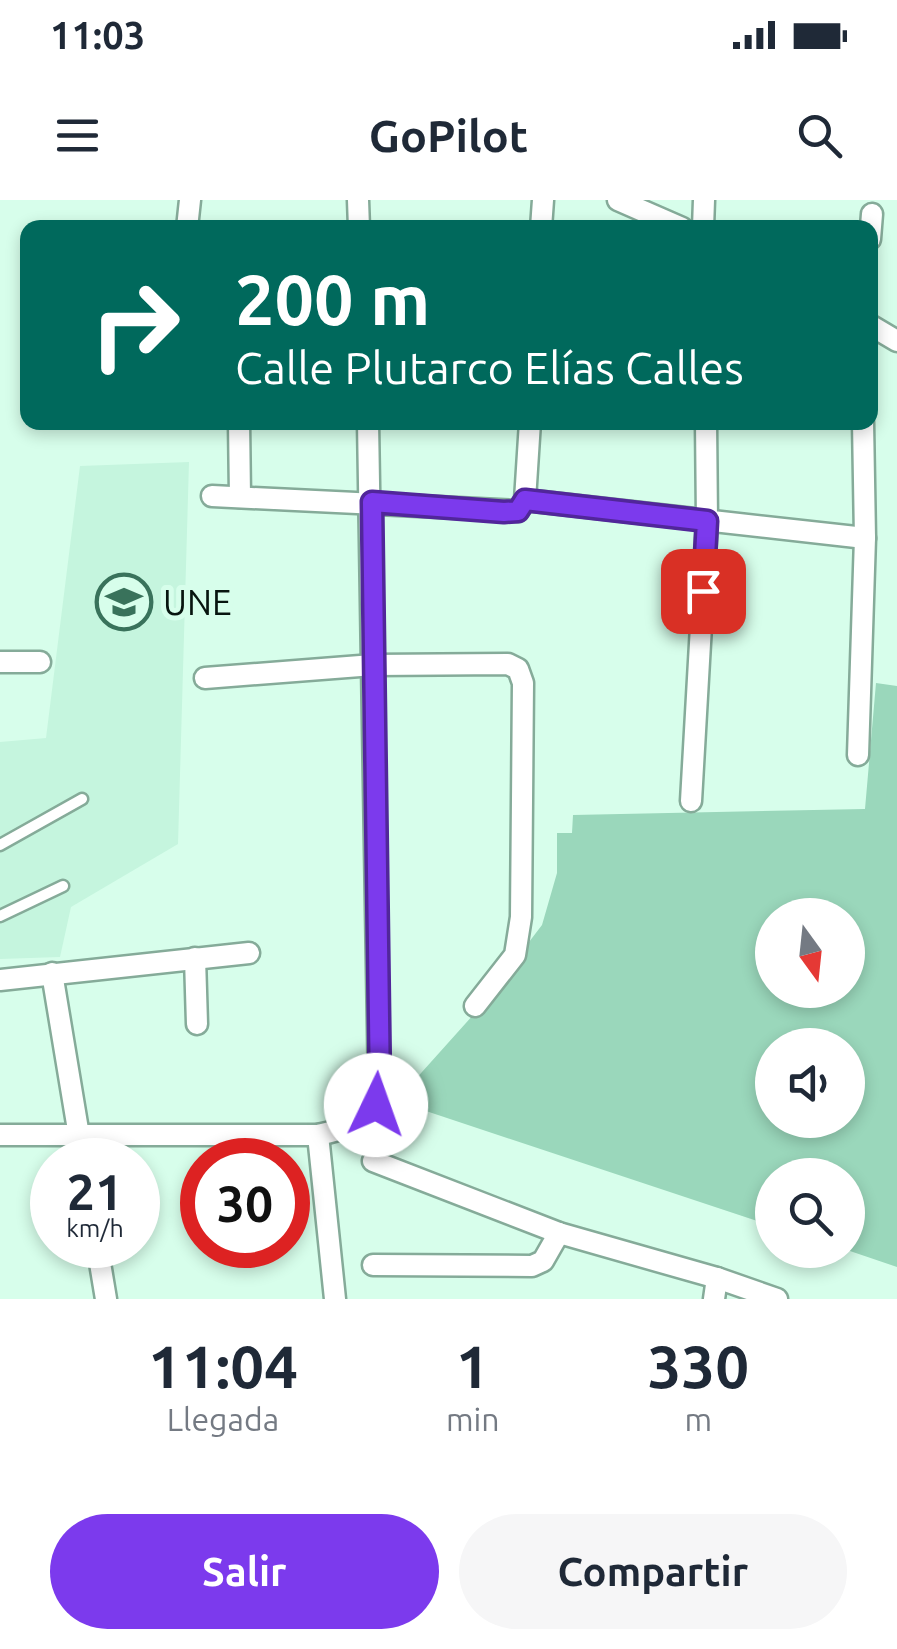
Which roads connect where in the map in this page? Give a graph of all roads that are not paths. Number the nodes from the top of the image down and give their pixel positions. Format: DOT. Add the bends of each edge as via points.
graph roads {
  1 [pos="618,200"];
  2 [pos="872,214"];
  3 [pos="664,220"];
  4 [pos="872,220"];
  5 [pos="238,430"];
  6 [pos="368,430"];
  7 [pos="529,430"];
  8 [pos="706,430"];
  9 [pos="864,430"];
  10 [pos="212,496"];
  11 [pos="240,497"];
  12 [pos="372,502"];
  13 [pos="522,506"];
  14 [pos="707,521"];
  15 [pos="865,538"];
  16 [pos="0,662"];
  17 [pos="40,662"];
  18 [pos="373,665"];
  19 [pos="205,678"];
  20 [pos="858,755"];
  21 [pos="82,799"];
  22 [pos="691,801"];
  23 [pos="0,844"];
  24 [pos="63,886"];
  25 [pos="0,916"];
  26 [pos="249,953"];
  27 [pos="195,958"];
  28 [pos="52,972"];
  29 [pos="0,980"];
  30 [pos="474,1006"];
  31 [pos="197,1024"];
  32 [pos="0,1135"];
  33 [pos="79,1135"];
  34 [pos="318,1135"];
  35 [pos="79,1138"];
  36 [pos="373,1162"];
  37 [pos="559,1232"];
  38 [pos="373,1265"];
  39 [pos="101,1268"];
  40 [pos="716,1288"];
  41 [pos="106,1299"];
  42 [pos="335,1299"];
  43 [pos="777,1299"];
  1 -- 3 [label="street"];
  2 -- 4 [label="street"];
  5 -- 11 [label="street"];
  6 -- 12 [label="street"];
  7 -- 13 [label="street"];
  8 -- 14 [label="street"];
  9 -- 15 [label="street"];
  10 -- 11 [label="street"];
  11 -- 12 [label="street"];
  12 -- 13 [label="street"];
  12 -- 18 [label="street"];
  13 -- 14 [label="street"];
  14 -- 15 [label="street"];
  14 -- 22 [label="street"];
  15 -- 20 [label="street"];
  16 -- 17 [label="street"];
  18 -- 19 [label="street"];
  18 -- 30 [label="street" via="508,664 523,683 515,956"];
  18 -- 34 [label="street" via="380,1091 370,1115"];
  21 -- 23 [label="lane"];
  24 -- 25 [label="lane"];
  26 -- 27 [label="street"];
  27 -- 28 [label="street"];
  27 -- 31 [label="street"];
  28 -- 29 [label="street"];
  28 -- 33 [label="street"];
  32 -- 33 [label="street"];
  33 -- 34 [label="street"];
  33 -- 35 [label="street"];
  34 -- 42 [label="street"];
  36 -- 37 [label="street"];
  37 -- 38 [label="street" via="543,1261 532,1266"];
  37 -- 40 [label="street"];
  39 -- 41 [label="street"];
  40 -- 43 [label="street"];
}
